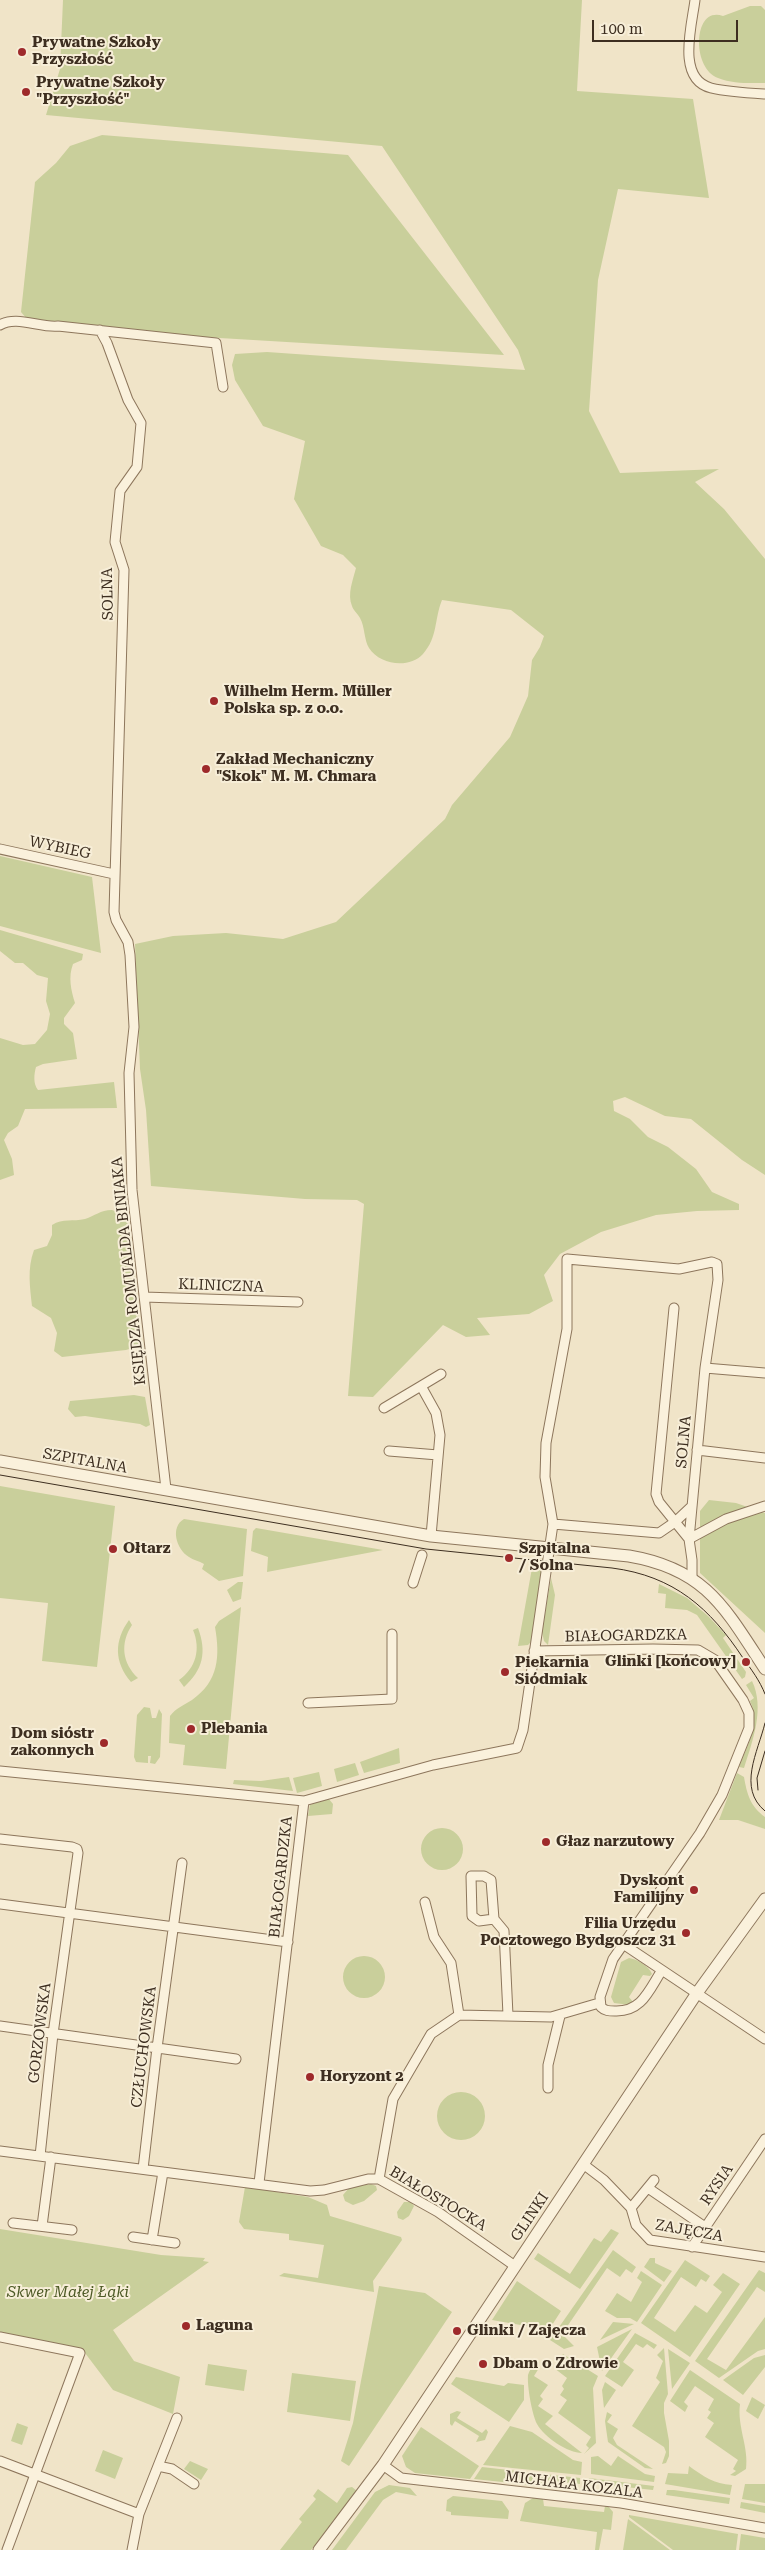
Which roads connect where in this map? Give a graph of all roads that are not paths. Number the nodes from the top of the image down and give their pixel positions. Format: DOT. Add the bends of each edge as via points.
graph roads {
  1 [pos="695,0"];
  2 [pos="765,94"];
  3 [pos="0,325"];
  4 [pos="100,330"];
  5 [pos="223,388"];
  6 [pos="0,849"];
  7 [pos="114,874"];
  8 [pos="144,1298"];
  9 [pos="298,1302"];
  10 [pos="674,1308"];
  11 [pos="705,1368"];
  12 [pos="765,1373"];
  13 [pos="441,1374"];
  14 [pos="421,1386"];
  15 [pos="384,1408"];
  16 [pos="697,1450"];
  17 [pos="389,1451"];
  18 [pos="438,1455"];
  19 [pos="765,1458"];
  20 [pos="0,1461"];
  21 [pos="166,1489"];
  22 [pos="692,1506"];
  23 [pos="765,1506"];
  24 [pos="675,1522"];
  25 [pos="553,1524"];
  26 [pos="431,1536"];
  27 [pos="689,1539"];
  28 [pos="550,1548"];
  29 [pos="422,1555"];
  30 [pos="692,1578"];
  31 [pos="413,1583"];
  32 [pos="392,1634"];
  33 [pos="534,1651"];
  34 [pos="765,1669"];
  35 [pos="308,1703"];
  36 [pos="0,1771"];
  37 [pos="304,1801"];
  38 [pos="0,1839"];
  39 [pos="182,1863"];
  40 [pos="765,1899"];
  41 [pos="425,1902"];
  42 [pos="0,1904"];
  43 [pos="70,1913"];
  44 [pos="494,1919"];
  45 [pos="173,1927"];
  46 [pos="288,1942"];
  47 [pos="623,1944"];
  48 [pos="662,1970"];
  49 [pos="697,1993"];
  50 [pos="599,2003"];
  51 [pos="459,2016"];
  52 [pos="508,2016"];
  53 [pos="560,2016"];
  54 [pos="0,2026"];
  55 [pos="53,2034"];
  56 [pos="765,2039"];
  57 [pos="157,2048"];
  58 [pos="236,2058"];
  59 [pos="548,2088"];
  60 [pos="765,2139"];
  61 [pos="0,2150"];
  62 [pos="40,2156"];
  63 [pos="50,2157"];
  64 [pos="583,2164"];
  65 [pos="143,2169"];
  66 [pos="163,2172"];
  67 [pos="379,2178"];
  68 [pos="259,2183"];
  69 [pos="631,2208"];
  70 [pos="13,2223"];
  71 [pos="42,2226"];
  72 [pos="705,2227"];
  73 [pos="72,2230"];
  74 [pos="133,2237"];
  75 [pos="152,2240"];
  76 [pos="174,2242"];
  77 [pos="692,2247"];
  78 [pos="765,2257"];
  79 [pos="516,2266"];
  80 [pos="0,2337"];
  81 [pos="177,2418"];
  82 [pos="0,2461"];
  83 [pos="383,2465"];
  84 [pos="158,2466"];
  85 [pos="36,2474"];
  86 [pos="194,2484"];
  87 [pos="139,2514"];
  88 [pos="765,2528"];
  89 [pos="7,2550"];
  90 [pos="132,2550"];
  91 [pos="319,2550"];
  1 -- 2 [label="street" via="689,58 694,76 710,88"];
  3 -- 4 [label="street" via="9,321"];
  4 -- 5 [label="street" via="216,343"];
  4 -- 7 [label="street, SOLNA" via="108,343 125,393 141,423 137,467 120,490 115,542 124,570"];
  6 -- 7 [label="street, WYBIEG"];
  7 -- 8 [label="street, KSIĘDZA ROMUALDA BINIAKA" via="114,912 128,942 130,955 134,1027 129,1073 132,1190"];
  8 -- 9 [label="street, KLINICZNA"];
  8 -- 21 [label="street, KSIĘDZA ROMUALDA BINIAKA"];
  10 -- 24 [label="street" via="656,1494"];
  11 -- 12 [label="street"];
  11 -- 16 [label="street, SOLNA"];
  11 -- 25 [label="street, SOLNA" via="718,1280 717,1264 712,1262 679,1269 567,1259 567,1329 546,1443 545,1477"];
  13 -- 14 [label="street"];
  14 -- 15 [label="street"];
  14 -- 18 [label="street" via="436,1412"];
  16 -- 19 [label="street"];
  16 -- 22 [label="street, SOLNA"];
  17 -- 18 [label="street"];
  18 -- 26 [label="street"];
  20 -- 21 [label="street, SZPITALNA"];
  21 -- 26 [label="street, SZPITALNA"];
  22 -- 24 [label="street"];
  22 -- 27 [label="street, SOLNA"];
  23 -- 27 [label="street" via="726,1519"];
  24 -- 25 [label="street" via="659,1533"];
  24 -- 27 [label="street"];
  25 -- 28 [label="street, BIAŁOGARDZKA"];
  26 -- 28 [label="street, SZPITALNA"];
  27 -- 30 [label="street, SOLNA"];
  28 -- 30 [label="street, SZPITALNA" via="643,1559 673,1567"];
  28 -- 33 [label="street, BIAŁOGARDZKA"];
  29 -- 31 [label="street"];
  30 -- 34 [label="street, SZPITALNA" via="716,1600"];
  32 -- 35 [label="street" via="392,1699"];
  33 -- 37 [label="street, BIAŁOGARDZKA" via="524,1730 517,1748 433,1764"];
  33 -- 47 [label="street, BIAŁOGARDZKA" via="698,1650 715,1660 749,1713 749,1728 716,1807"];
  36 -- 37 [label="street"];
  37 -- 46 [label="street, BIAŁOGARDZKA"];
  38 -- 43 [label="street, GORZOWSKA" via="77,1849"];
  39 -- 45 [label="street, CZŁUCHOWSKA"];
  40 -- 49 [label="street, GLINKI"];
  41 -- 51 [label="street" via="434,1937 451,1963"];
  42 -- 43 [label="street"];
  43 -- 45 [label="street"];
  43 -- 55 [label="street, GORZOWSKA"];
  44 -- 44 [label="street" via="479,1921 472,1916 471,1876 492,1880"];
  44 -- 52 [label="street" via="504,1931"];
  45 -- 46 [label="street"];
  45 -- 57 [label="street, CZŁUCHOWSKA"];
  46 -- 68 [label="street, BIAŁOGARDZKA"];
  47 -- 48 [label="street"];
  47 -- 50 [label="street, BIAŁOGARDZKA" via="611,1965"];
  48 -- 49 [label="street"];
  48 -- 50 [label="street" via="635,2008 606,2010"];
  49 -- 56 [label="street"];
  49 -- 64 [label="street, GLINKI"];
  50 -- 53 [label="street"];
  51 -- 52 [label="street"];
  51 -- 67 [label="street" via="431,2034 393,2099"];
  52 -- 53 [label="street"];
  53 -- 59 [label="street" via="548,2065"];
  54 -- 55 [label="street"];
  55 -- 57 [label="street"];
  55 -- 62 [label="street, GORZOWSKA"];
  57 -- 58 [label="street"];
  57 -- 65 [label="street, CZŁUCHOWSKA"];
  60 -- 72 [label="street, RYSIA"];
  61 -- 62 [label="street, BIAŁOSTOCKA"];
  62 -- 63 [label="street, BIAŁOSTOCKA"];
  63 -- 65 [label="street, BIAŁOSTOCKA"];
  63 -- 71 [label="street"];
  64 -- 69 [label="street, ZAJĘCZA"];
  64 -- 79 [label="street, GLINKI"];
  65 -- 66 [label="street, BIAŁOSTOCKA"];
  66 -- 68 [label="street, BIAŁOSTOCKA"];
  66 -- 75 [label="street"];
  67 -- 68 [label="street, BIAŁOSTOCKA" via="316,2191"];
  67 -- 79 [label="street, BIAŁOSTOCKA" via="445,2217"];
  69 -- 72 [label="street" via="651,2184"];
  69 -- 77 [label="street, ZAJĘCZA" via="636,2225 650,2240"];
  70 -- 71 [label="street"];
  71 -- 73 [label="street"];
  72 -- 77 [label="street, RYSIA"];
  74 -- 75 [label="street"];
  75 -- 76 [label="street"];
  77 -- 78 [label="street, ZAJĘCZA"];
  79 -- 83 [label="street, GLINKI"];
  80 -- 85 [label="street" via="80,2353"];
  81 -- 84 [label="street"];
  82 -- 85 [label="street"];
  83 -- 88 [label="street, MICHAŁA KOZALA" via="401,2478 621,2503"];
  83 -- 91 [label="street, GLINKI"];
  84 -- 86 [label="street" via="172,2469"];
  84 -- 87 [label="street"];
  85 -- 87 [label="street"];
  85 -- 89 [label="street"];
  87 -- 90 [label="street"];
}
